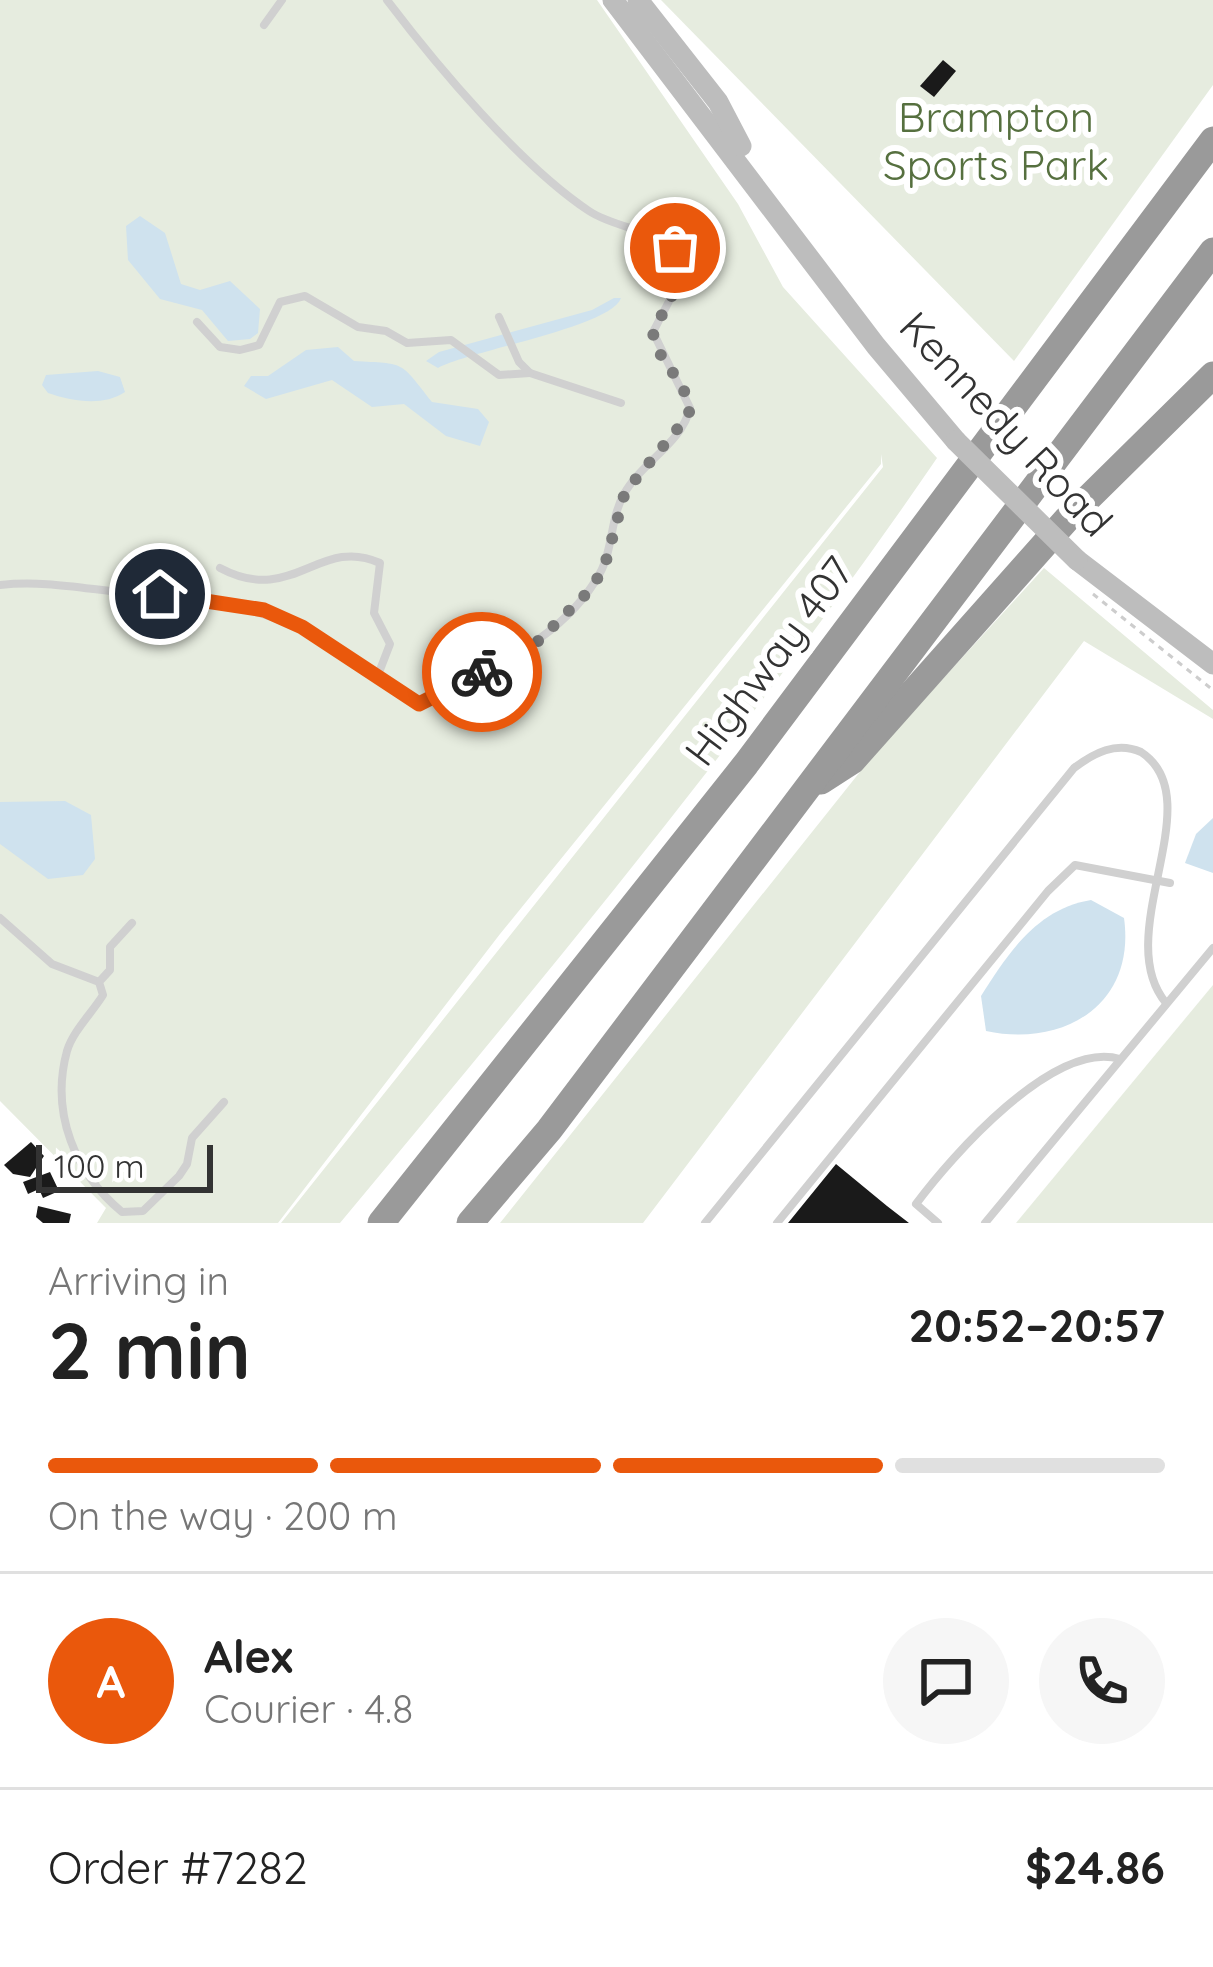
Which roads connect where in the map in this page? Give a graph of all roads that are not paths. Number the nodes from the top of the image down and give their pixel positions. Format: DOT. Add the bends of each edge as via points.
graph roads {
  1 [pos="282,0"];
  2 [pos="387,0"];
  3 [pos="633,4"];
  4 [pos="264,25"];
  5 [pos="1213,140"];
  6 [pos="1213,251"];
  7 [pos="499,317"];
  8 [pos="197,322"];
  9 [pos="530,373"];
  10 [pos="1213,375"];
  11 [pos="621,403"];
  12 [pos="220,568"];
  13 [pos="0,585"];
  14 [pos="1213,664"];
  15 [pos="378,675"];
  16 [pos="1175,780"];
  17 [pos="804,791"];
  18 [pos="1174,865"];
  19 [pos="1170,883"];
  20 [pos="0,918"];
  21 [pos="132,923"];
  22 [pos="1213,948"];
  23 [pos="99,982"];
  24 [pos="1166,1003"];
  25 [pos="1120,1059"];
  26 [pos="224,1102"];
  27 [pos="381,1223"];
  28 [pos="470,1223"];
  29 [pos="705,1223"];
  30 [pos="777,1223"];
  31 [pos="938,1223"];
  32 [pos="985,1223"];
  1 -- 4 [label="lane"];
  2 -- 15 [label="lane" via="573,199 675,248 678,284 653,332 690,408 625,492 590,590 527,652 427,704"];
  3 -- 14 [label="main road, Kennedy Road, bridge" via="718,102 774,206 956,441 1077,560"];
  5 -- 27 [label="highway, Highway 407" via="746,764"];
  6 -- 17 [label="highway"];
  7 -- 9 [label="lane"];
  8 -- 9 [label="lane" via="220,347 250,348 260,345 280,302 305,296 407,344 451,340 499,374"];
  9 -- 11 [label="lane"];
  10 -- 17 [label="highway" via="1067,519 852,760"];
  12 -- 15 [label="lane" via="266,583 343,555 380,563 374,613 389,644"];
  13 -- 15 [label="lane" via="241,604 302,627"];
  16 -- 29 [label="lane" via="1150,757 1123,748 1074,768"];
  17 -- 28 [label="highway"];
  18 -- 19 [label="lane"];
  19 -- 24 [label="lane" via="1152,962"];
  19 -- 30 [label="lane" via="1076,865"];
  20 -- 23 [label="lane" via="52,964"];
  21 -- 23 [label="lane" via="110,947 110,970"];
  22 -- 24 [label="lane"];
  23 -- 26 [label="lane" via="103,995 68,1048 63,1106 77,1161 115,1206 134,1214 155,1201 188,1164 197,1129"];
  24 -- 25 [label="lane"];
  25 -- 31 [label="lane" via="1079,1062 989,1118 916,1204"];
  25 -- 32 [label="lane"];
}
